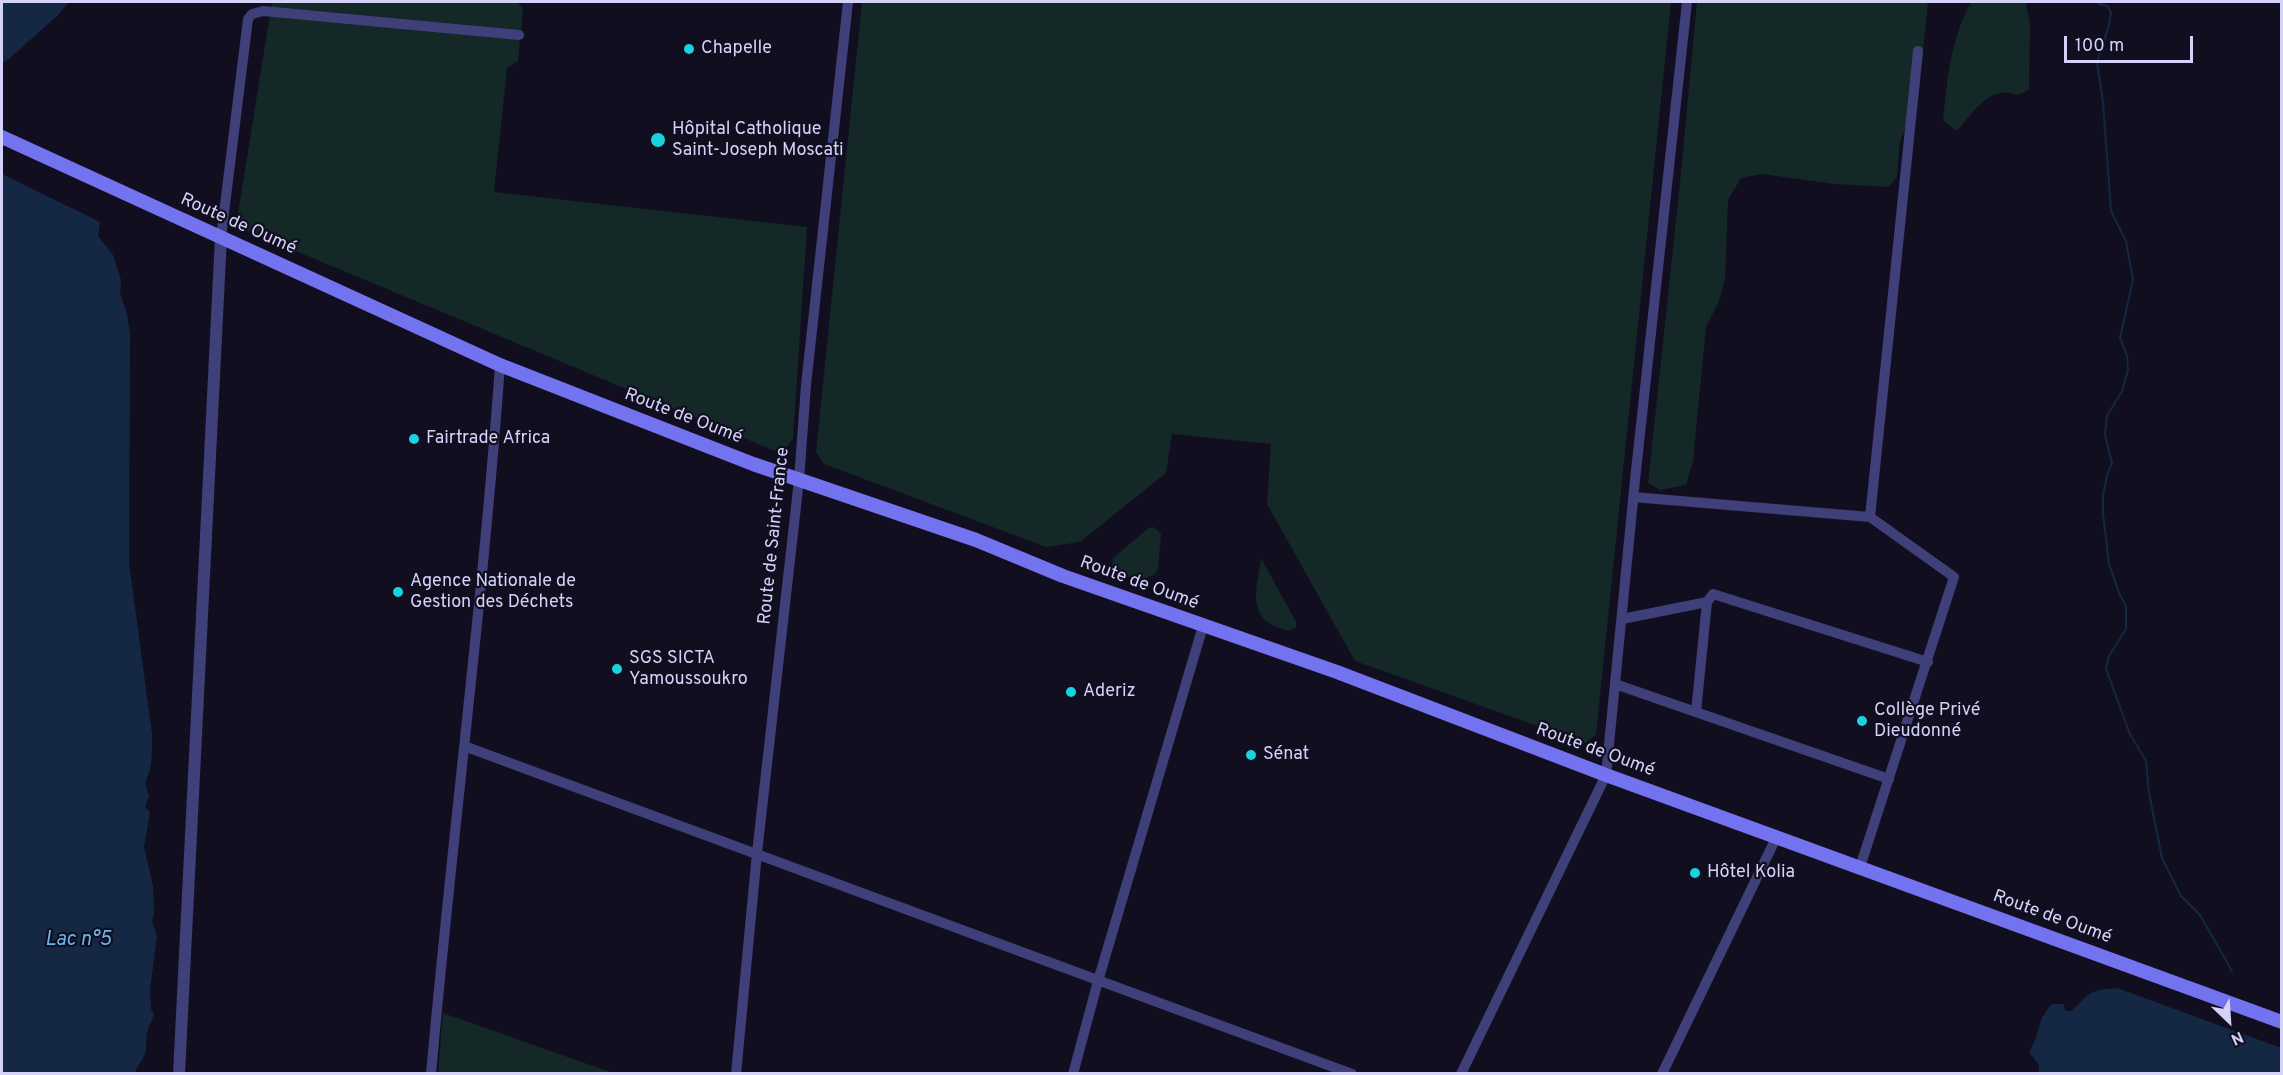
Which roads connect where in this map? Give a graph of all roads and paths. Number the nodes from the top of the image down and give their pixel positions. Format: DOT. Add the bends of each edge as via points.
graph roads {
  1 [pos="251,2"];
  2 [pos="848,2"];
  3 [pos="1688,2"];
  4 [pos="248,19"];
  5 [pos="519,35"];
  6 [pos="1918,51"];
  7 [pos="2,137"];
  8 [pos="221,237"];
  9 [pos="500,365"];
  10 [pos="799,480"];
  11 [pos="1633,497"];
  12 [pos="1870,518"];
  13 [pos="1707,602"];
  14 [pos="1622,619"];
  15 [pos="1203,626"];
  16 [pos="1928,663"];
  17 [pos="1615,684"];
  18 [pos="1696,712"];
  19 [pos="464,746"];
  20 [pos="1606,775"];
  21 [pos="1889,778"];
  22 [pos="1777,836"];
  23 [pos="757,853"];
  24 [pos="1860,867"];
  25 [pos="1098,981"];
  26 [pos="2282,1022"];
  27 [pos="179,1074"];
  28 [pos="431,1074"];
  29 [pos="736,1074"];
  30 [pos="1073,1074"];
  31 [pos="1352,1074"];
  32 [pos="1461,1074"];
  33 [pos="1662,1074"];
  1 -- 4 [label="street"];
  2 -- 10 [label="street, Route de Saint-France"];
  3 -- 11 [label="street"];
  4 -- 5 [label="street" via="263,11"];
  4 -- 8 [label="street"];
  6 -- 12 [label="street"];
  7 -- 8 [label="main road, Route de Oumé"];
  8 -- 9 [label="main road, Route de Oumé"];
  8 -- 27 [label="street"];
  9 -- 10 [label="main road, Route de Oumé"];
  9 -- 19 [label="street"];
  10 -- 15 [label="main road, Route de Oumé" via="975,540"];
  10 -- 23 [label="street, Route de Saint-France"];
  11 -- 12 [label="street"];
  11 -- 14 [label="street"];
  12 -- 16 [label="street" via="1954,577"];
  13 -- 14 [label="street"];
  13 -- 16 [label="street" via="1713,594"];
  13 -- 18 [label="street"];
  14 -- 17 [label="street"];
  15 -- 20 [label="main road, Route de Oumé" via="1337,672"];
  15 -- 25 [label="street"];
  16 -- 21 [label="street"];
  17 -- 18 [label="street"];
  17 -- 20 [label="street"];
  18 -- 21 [label="street"];
  19 -- 23 [label="street"];
  19 -- 28 [label="street"];
  20 -- 22 [label="main road, Route de Oumé"];
  20 -- 32 [label="street"];
  21 -- 24 [label="street"];
  22 -- 24 [label="main road, Route de Oumé"];
  22 -- 33 [label="street"];
  23 -- 25 [label="street"];
  23 -- 29 [label="street, Route de Saint-France"];
  24 -- 26 [label="main road, Route de Oumé"];
  25 -- 30 [label="street"];
  25 -- 31 [label="street"];
}
